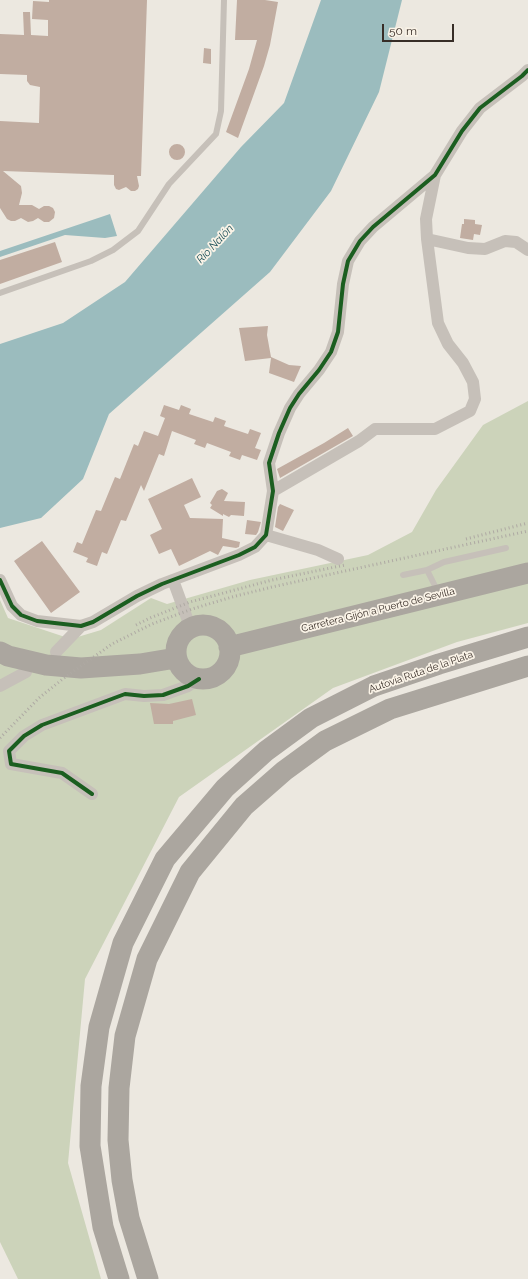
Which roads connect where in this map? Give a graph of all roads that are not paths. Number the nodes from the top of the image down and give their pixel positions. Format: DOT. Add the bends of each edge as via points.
graph roads {
  1 [pos="224,0"];
  2 [pos="528,70"];
  3 [pos="435,176"];
  4 [pos="427,239"];
  5 [pos="528,250"];
  6 [pos="0,293"];
  7 [pos="273,491"];
  8 [pos="266,535"];
  9 [pos="506,548"];
  10 [pos="338,559"];
  11 [pos="427,570"];
  12 [pos="528,573"];
  13 [pos="403,576"];
  14 [pos="0,580"];
  15 [pos="173,580"];
  16 [pos="440,595"];
  17 [pos="81,626"];
  18 [pos="191,628"];
  19 [pos="528,637"];
  20 [pos="229,647"];
  21 [pos="0,652"];
  22 [pos="56,652"];
  23 [pos="176,658"];
  24 [pos="523,668"];
  25 [pos="26,672"];
  26 [pos="199,679"];
  27 [pos="0,686"];
  28 [pos="92,794"];
  29 [pos="119,1279"];
  30 [pos="148,1279"];
  1 -- 6 [label="lane" via="221,111 216,134 169,184 138,231 114,250 91,261"];
  2 -- 3 [label="street" via="480,108 462,131"];
  3 -- 4 [label="street" via="426,219"];
  3 -- 7 [label="street" via="373,227 360,241 348,261 338,332 331,352 296,398 279,433 269,463"];
  4 -- 5 [label="street" via="485,249 505,241 516,242"];
  4 -- 7 [label="street" via="438,323 448,344 473,382 475,399 470,411 435,429 375,430 359,442"];
  7 -- 8 [label="street"];
  8 -- 10 [label="street" via="318,550"];
  8 -- 15 [label="street" via="255,547 239,556"];
  9 -- 11 [label="lane" via="444,562"];
  11 -- 13 [label="lane"];
  11 -- 16 [label="lane"];
  12 -- 16 [label="highway, Carretera Gijón a Puerto de Sevilla"];
  14 -- 17 [label="street" via="12,606 21,615 37,621"];
  15 -- 17 [label="street"];
  15 -- 18 [label="street"];
  16 -- 20 [label="highway, Carretera Gijón a Puerto de Sevilla"];
  17 -- 22 [label="street"];
  18 -- 20 [label="highway" via="198,625 212,627 223,634"];
  18 -- 23 [label="highway" via="185,631 177,643"];
  19 -- 29 [label="highway, Autovía Ruta de la Plata" via="374,686 311,718 266,751 225,788 165,859 123,943 99,1028 92,1086 90,1146 103,1227"];
  20 -- 26 [label="highway" via="226,667 214,676"];
  21 -- 23 [label="highway" via="46,665 81,668 140,664"];
  23 -- 26 [label="highway" via="181,668"];
  24 -- 30 [label="highway" via="390,709 325,741 284,771 244,806 190,872 147,959 125,1036 119,1088 118,1140 122,1180 129,1218"];
  25 -- 27 [label="street"];
  26 -- 28 [label="street" via="163,695 125,694 42,725 24,736 9,751 11,764 62,773"];
}
